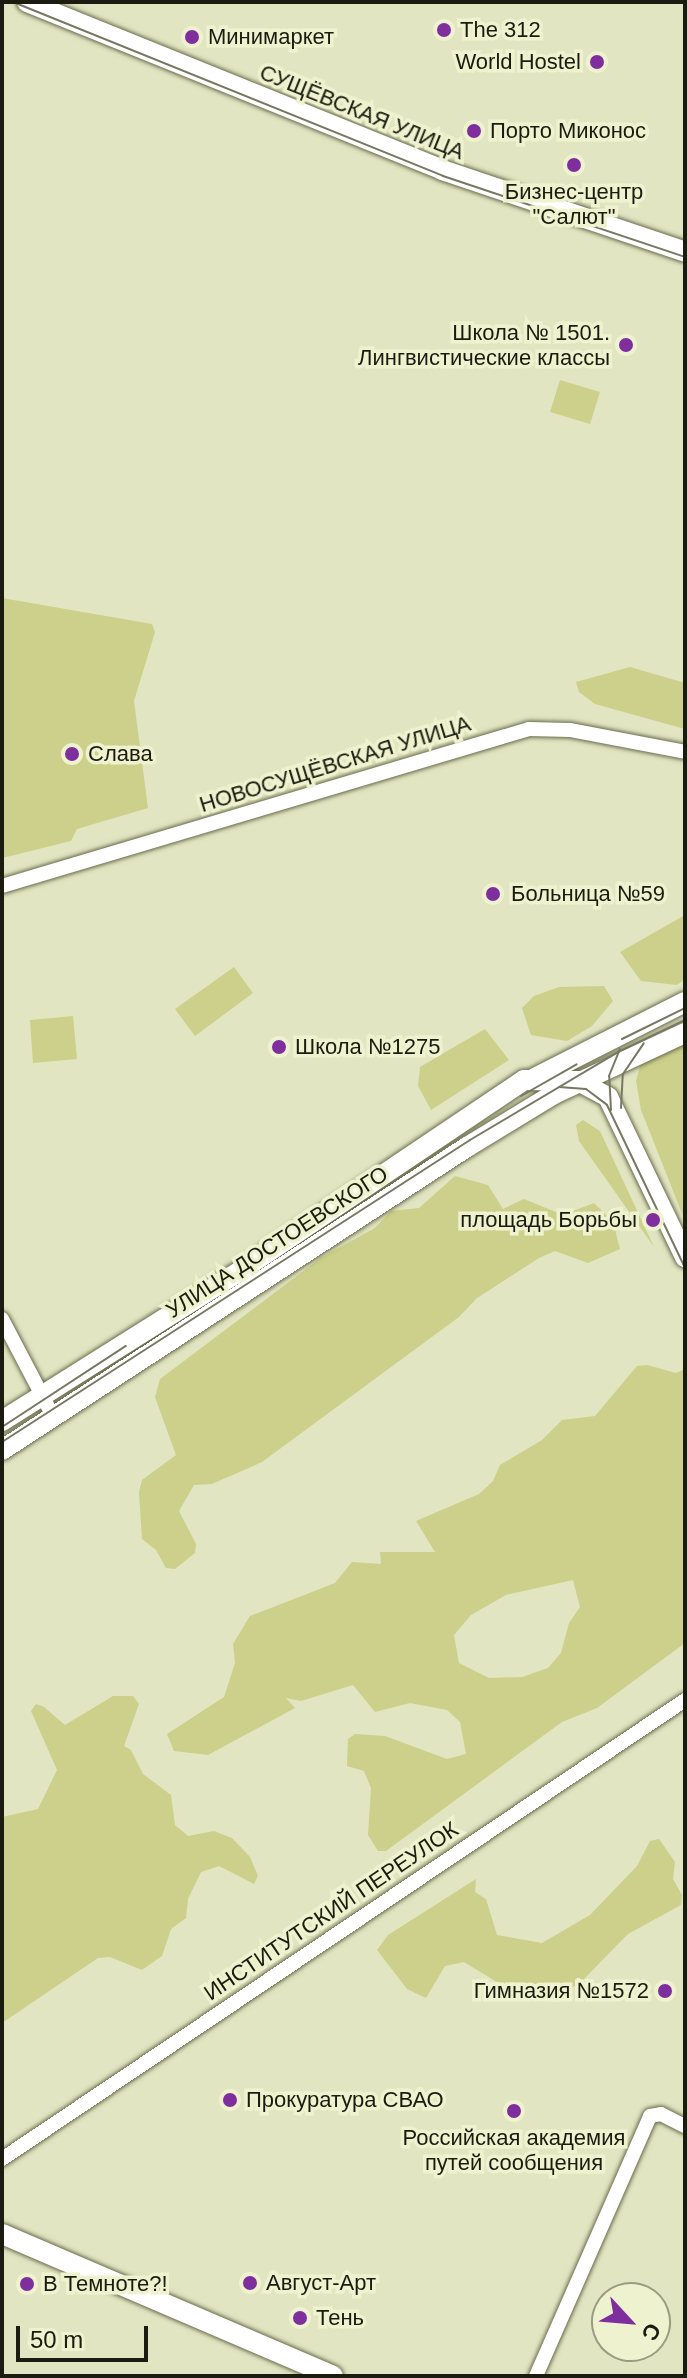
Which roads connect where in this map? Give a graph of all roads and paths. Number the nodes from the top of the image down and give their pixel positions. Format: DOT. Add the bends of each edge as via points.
graph roads {
  1 [pos="27,2"];
  2 [pos="685,252"];
  3 [pos="685,752"];
  4 [pos="2,886"];
  5 [pos="677,1006"];
  6 [pos="685,1033"];
  7 [pos="621,1063"];
  8 [pos="533,1080"];
  9 [pos="581,1082"];
  10 [pos="617,1110"];
  11 [pos="685,1257"];
  12 [pos="2,1319"];
  13 [pos="41,1396"];
  14 [pos="53,1416"];
  15 [pos="2,1421"];
  16 [pos="2,1450"];
  17 [pos="685,1700"];
  18 [pos="685,2126"];
  19 [pos="2,2159"];
  20 [pos="7,2234"];
  21 [pos="333,2376"];
  22 [pos="536,2376"];
  1 -- 2 [label="street, СУЩЁВСКАЯ УЛИЦА" via="442,170"];
  3 -- 4 [label="street, НОВОСУЩЁВСКАЯ УЛИЦА" via="570,730 529,729"];
  5 -- 7 [label="street"];
  5 -- 8 [label="street"];
  6 -- 7 [label="street"];
  7 -- 9 [label="street"];
  7 -- 10 [label="street" via="614,1089"];
  8 -- 9 [label="street"];
  8 -- 13 [label="street, УЛИЦА ДОСТОЕВСКОГО" via="485,1104 282,1244"];
  9 -- 10 [label="street" via="603,1093"];
  9 -- 14 [label="street, УЛИЦА ДОСТОЕВСКОГО" via="467,1147"];
  10 -- 11 [label="street"];
  12 -- 13 [label="street"];
  13 -- 14 [label="street"];
  13 -- 15 [label="street, УЛИЦА ДОСТОЕВСКОГО"];
  14 -- 16 [label="street, УЛИЦА ДОСТОЕВСКОГО"];
  17 -- 19 [label="street, ИНСТИТУТСКИЙ ПЕРЕУЛОК"];
  18 -- 22 [label="street" via="661,2114 650,2116"];
  20 -- 21 [label="street"];
}
